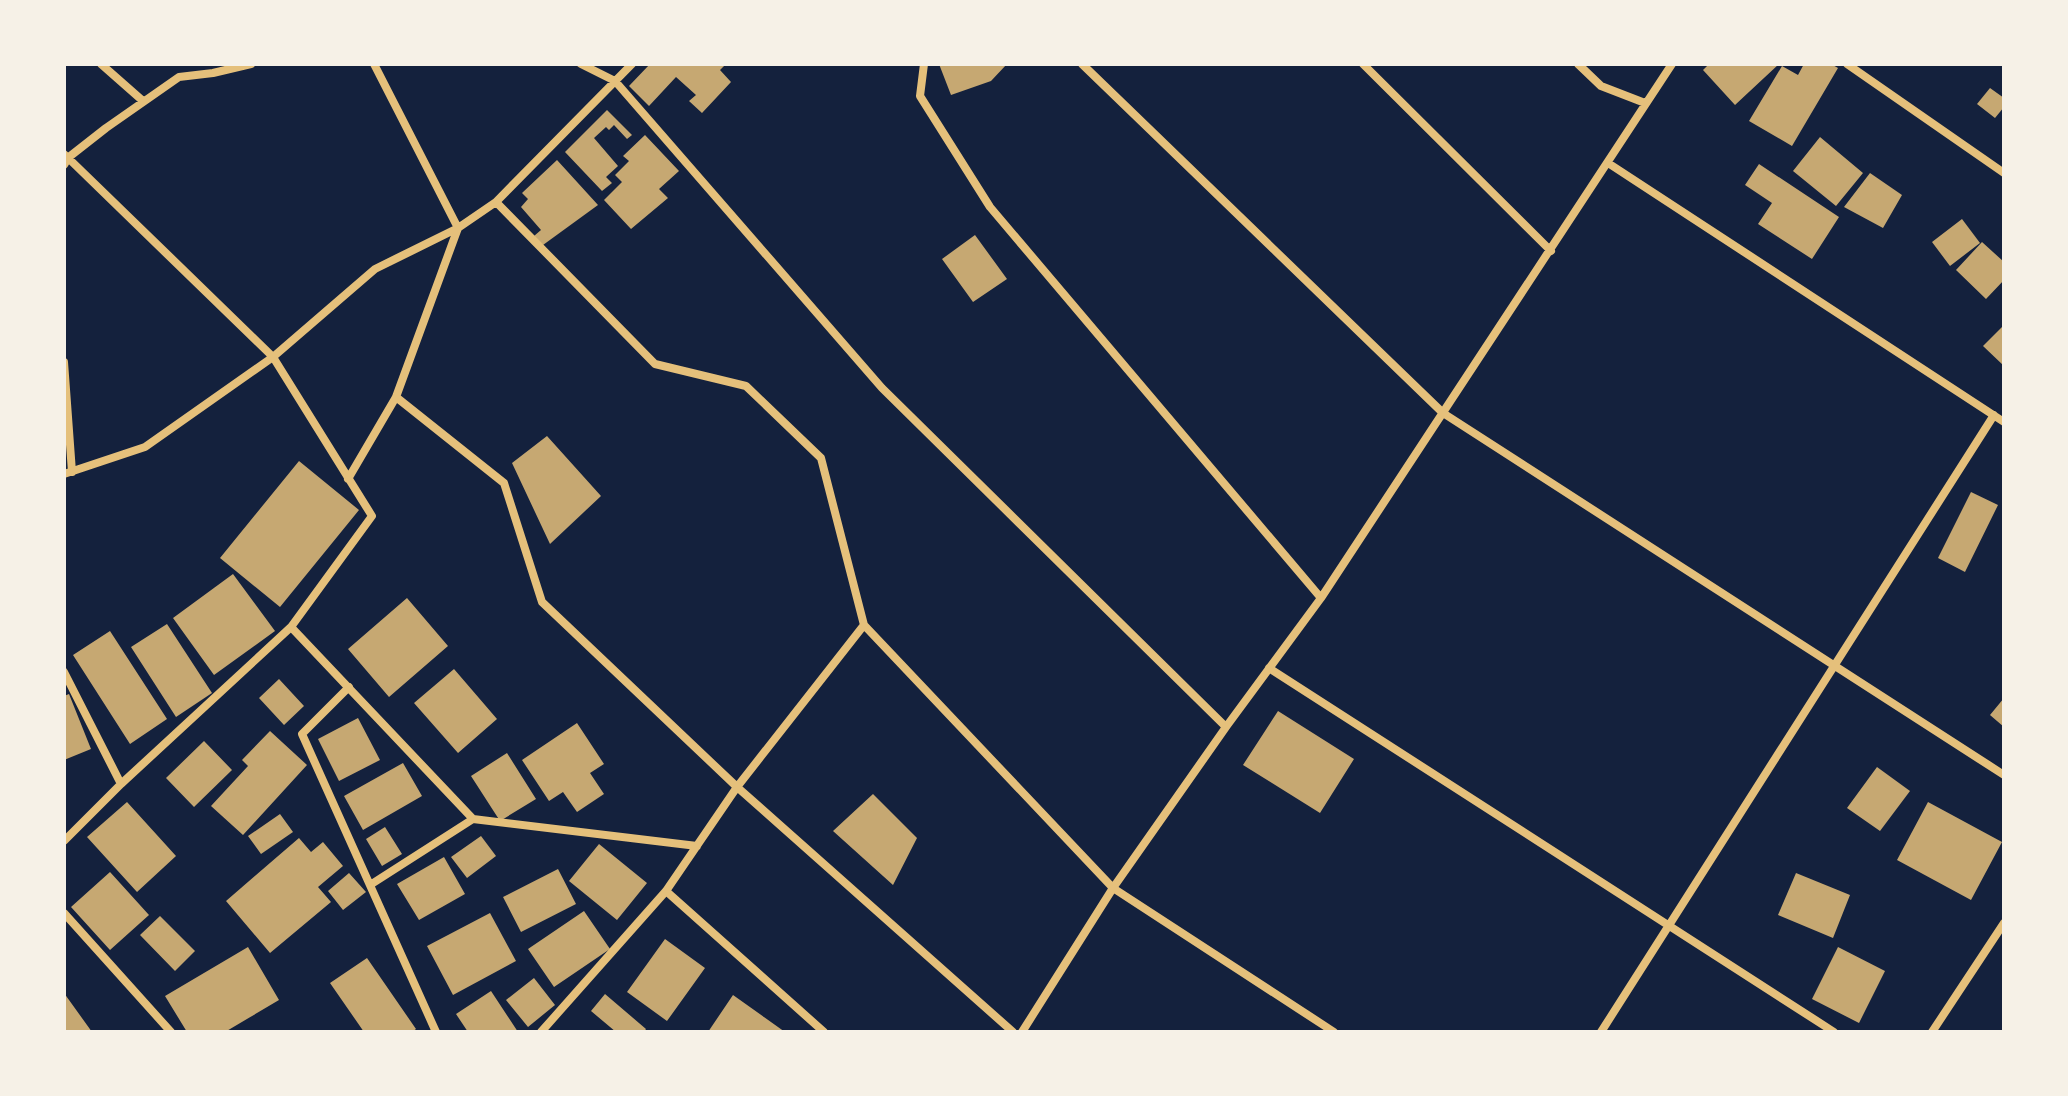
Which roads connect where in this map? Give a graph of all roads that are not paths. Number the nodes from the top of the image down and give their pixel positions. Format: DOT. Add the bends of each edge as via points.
graph roads {
  1 [pos="101,64"];
  2 [pos="251,64"];
  3 [pos="374,64"];
  4 [pos="581,64"];
  5 [pos="632,64"];
  6 [pos="924,64"];
  7 [pos="1082,64"];
  8 [pos="1363,64"];
  9 [pos="1578,64"];
  10 [pos="1672,64"];
  11 [pos="1847,64"];
  12 [pos="615,81"];
  13 [pos="143,101"];
  14 [pos="1645,103"];
  15 [pos="66,159"];
  16 [pos="1608,163"];
  17 [pos="2004,173"];
  18 [pos="496,202"];
  19 [pos="458,228"];
  20 [pos="1551,251"];
  21 [pos="273,357"];
  22 [pos="64,362"];
  23 [pos="396,397"];
  24 [pos="1443,413"];
  25 [pos="1994,415"];
  26 [pos="2004,422"];
  27 [pos="68,473"];
  28 [pos="348,479"];
  29 [pos="1321,598"];
  30 [pos="864,625"];
  31 [pos="291,627"];
  32 [pos="1834,666"];
  33 [pos="1269,668"];
  34 [pos="64,672"];
  35 [pos="349,687"];
  36 [pos="1226,727"];
  37 [pos="2004,775"];
  38 [pos="121,784"];
  39 [pos="737,787"];
  40 [pos="473,819"];
  41 [pos="64,841"];
  42 [pos="697,846"];
  43 [pos="370,885"];
  44 [pos="1113,888"];
  45 [pos="666,891"];
  46 [pos="64,913"];
  47 [pos="2004,923"];
  48 [pos="1669,926"];
  49 [pos="171,1032"];
  50 [pos="436,1032"];
  51 [pos="541,1032"];
  52 [pos="824,1032"];
  53 [pos="1013,1032"];
  54 [pos="1022,1032"];
  55 [pos="1334,1032"];
  56 [pos="1601,1032"];
  57 [pos="1834,1032"];
  58 [pos="1932,1032"];
  1 -- 13 [label="street"];
  2 -- 13 [label="street" via="179,77"];
  3 -- 19 [label="street"];
  4 -- 12 [label="street"];
  5 -- 12 [label="street"];
  6 -- 29 [label="street" via="920,96 990,207"];
  7 -- 24 [label="street"];
  8 -- 20 [label="street"];
  9 -- 14 [label="street" via="1601,86"];
  10 -- 14 [label="street"];
  11 -- 17 [label="street"];
  12 -- 18 [label="street"];
  12 -- 36 [label="street" via="882,388"];
  13 -- 15 [label="street"];
  14 -- 16 [label="street"];
  15 -- 21 [label="street"];
  16 -- 20 [label="street"];
  16 -- 25 [label="street"];
  18 -- 19 [label="street"];
  18 -- 30 [label="street" via="655,364 746,386 821,458"];
  19 -- 21 [label="street" via="375,269"];
  19 -- 23 [label="street"];
  20 -- 24 [label="street"];
  21 -- 27 [label="street" via="145,447"];
  21 -- 28 [label="street"];
  22 -- 27 [label="street"];
  23 -- 28 [label="street"];
  23 -- 39 [label="street" via="504,483 542,602"];
  24 -- 29 [label="street"];
  24 -- 32 [label="street"];
  25 -- 26 [label="street"];
  25 -- 32 [label="street"];
  28 -- 31 [label="street" via="372,516"];
  29 -- 33 [label="street"];
  30 -- 39 [label="street"];
  30 -- 44 [label="street"];
  31 -- 35 [label="street"];
  31 -- 38 [label="street"];
  32 -- 37 [label="street"];
  32 -- 48 [label="street"];
  33 -- 36 [label="street"];
  33 -- 48 [label="street"];
  34 -- 38 [label="street"];
  35 -- 40 [label="street"];
  35 -- 43 [label="street" via="302,734"];
  36 -- 44 [label="street"];
  38 -- 41 [label="street"];
  39 -- 42 [label="street"];
  39 -- 53 [label="street"];
  40 -- 42 [label="street"];
  40 -- 43 [label="street"];
  42 -- 45 [label="street"];
  43 -- 50 [label="street"];
  44 -- 54 [label="street"];
  44 -- 55 [label="street"];
  45 -- 51 [label="street"];
  45 -- 52 [label="street"];
  46 -- 49 [label="street"];
  47 -- 58 [label="street"];
  48 -- 56 [label="street"];
  48 -- 57 [label="street"];
}
